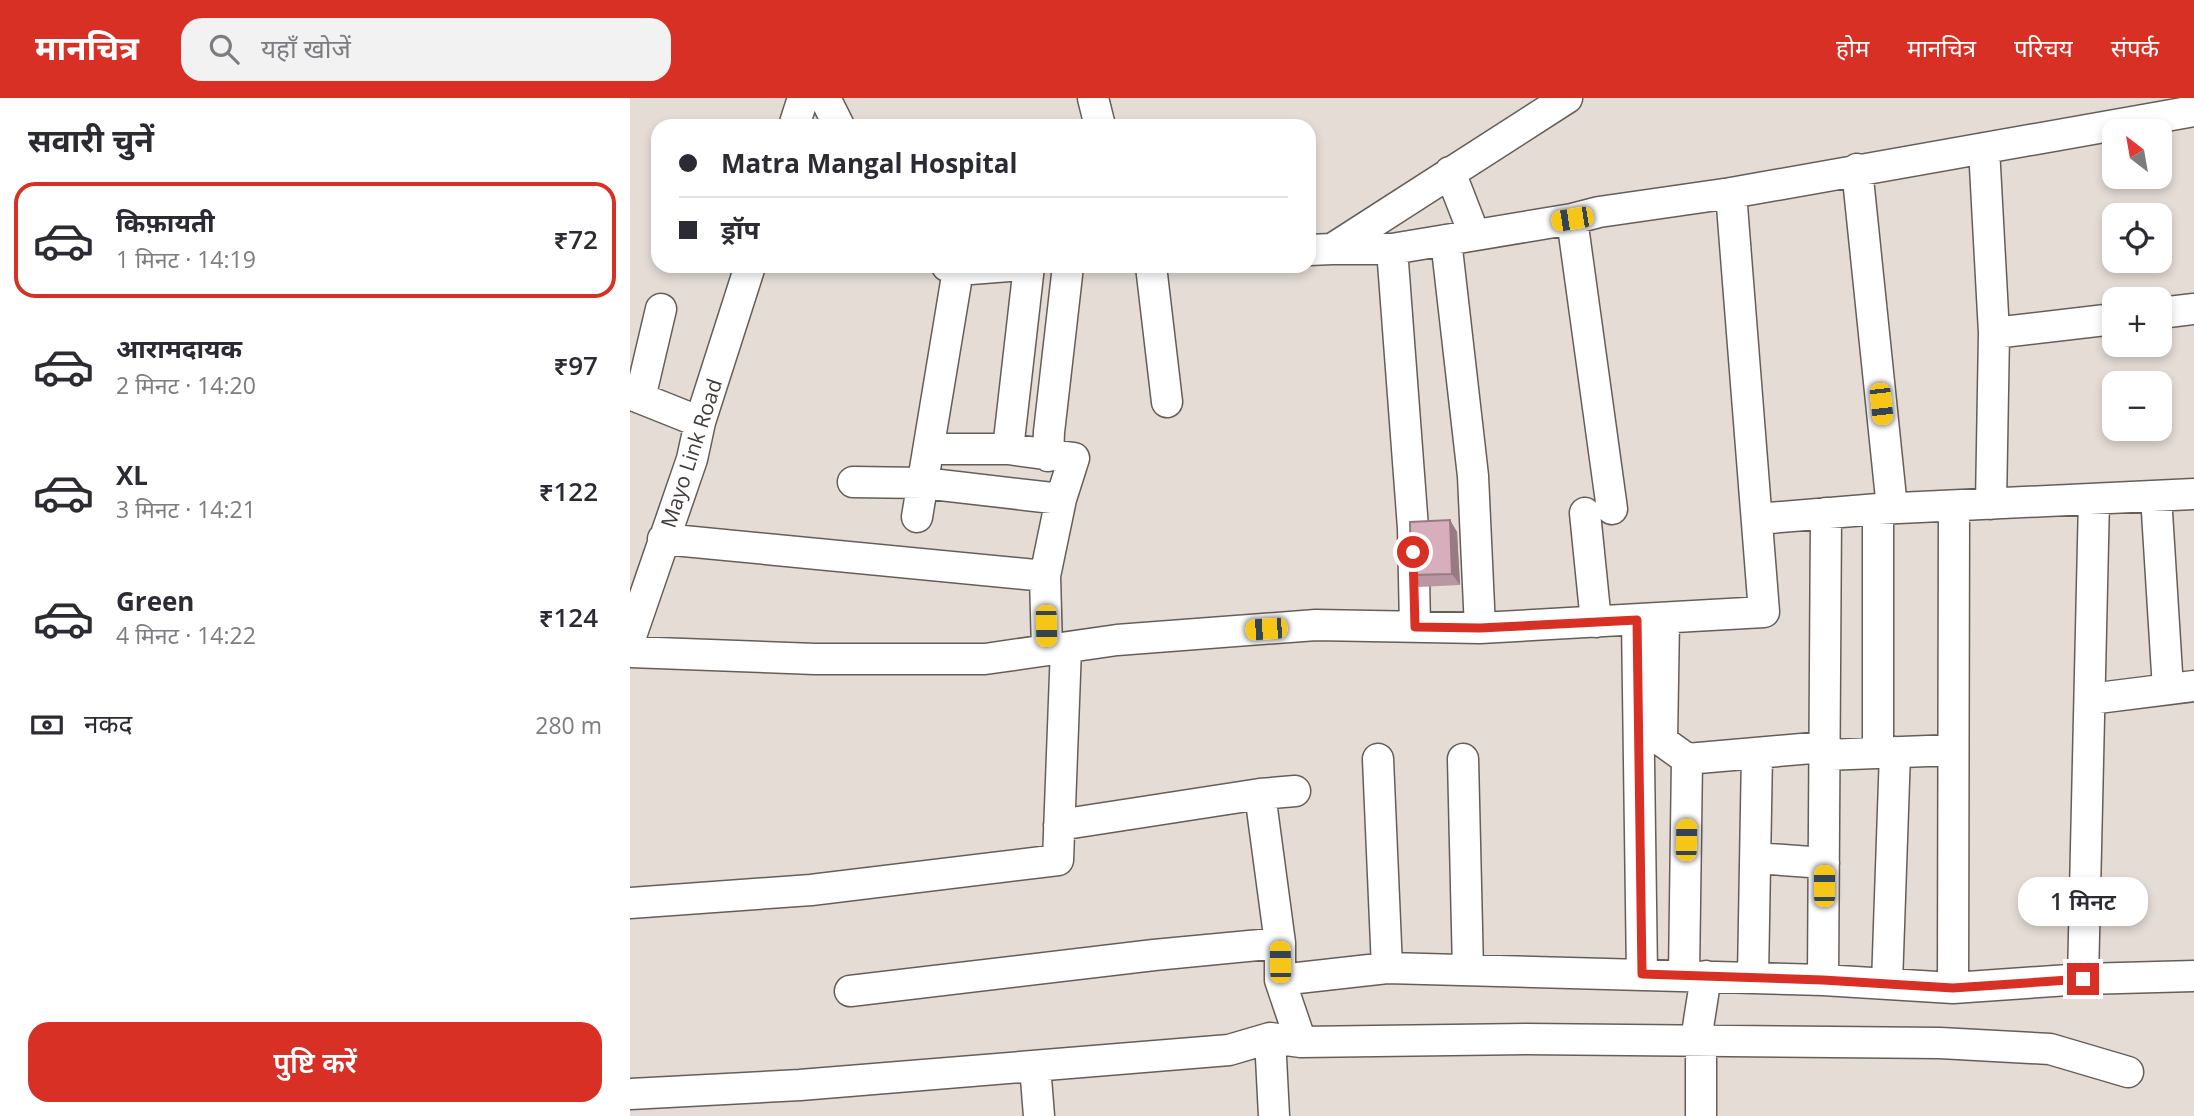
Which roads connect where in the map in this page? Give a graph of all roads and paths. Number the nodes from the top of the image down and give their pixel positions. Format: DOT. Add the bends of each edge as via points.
graph roads {
  1 [pos="803,98"];
  2 [pos="825,98"];
  3 [pos="1093,98"];
  4 [pos="1567,98"];
  5 [pos="2194,111"];
  6 [pos="796,119"];
  7 [pos="836,119"];
  8 [pos="1098,119"];
  9 [pos="1984,148"];
  10 [pos="1857,169"];
  11 [pos="1450,173"];
  12 [pos="1731,193"];
  13 [pos="1572,219"];
  14 [pos="1460,237"];
  15 [pos="1392,249"];
  16 [pos="1321,250"];
  17 [pos="748,273"];
  18 [pos="951,273"];
  19 [pos="1028,273"];
  20 [pos="1067,273"];
  21 [pos="1152,273"];
  22 [pos="661,309"];
  23 [pos="2194,309"];
  24 [pos="2172,312"];
  25 [pos="2102,320"];
  26 [pos="1994,333"];
  27 [pos="635,396"];
  28 [pos="1167,402"];
  29 [pos="700,422"];
  30 [pos="929,449"];
  31 [pos="1008,449"];
  32 [pos="1048,456"];
  33 [pos="853,482"];
  34 [pos="923,483"];
  35 [pos="2194,494"];
  36 [pos="2156,496"];
  37 [pos="1061,499"];
  38 [pos="2094,499"];
  39 [pos="1991,504"];
  40 [pos="1954,506"];
  41 [pos="1885,509"];
  42 [pos="1826,513"];
  43 [pos="918,517"];
  44 [pos="1757,519"];
  45 [pos="663,539"];
  46 [pos="1045,576"];
  47 [pos="638,590"];
  48 [pos="1651,619"];
  49 [pos="1596,622"];
  50 [pos="1415,627"];
  51 [pos="1480,628"];
  52 [pos="630,639"];
  53 [pos="1056,649"];
  54 [pos="630,652"];
  55 [pos="2181,688"];
  56 [pos="2090,699"];
  57 [pos="1953,750"];
  58 [pos="1825,751"];
  59 [pos="1887,752"];
  60 [pos="1757,753"];
  61 [pos="1378,759"];
  62 [pos="1463,759"];
  63 [pos="1687,759"];
  64 [pos="1294,791"];
  65 [pos="1260,794"];
  66 [pos="1059,825"];
  67 [pos="1756,858"];
  68 [pos="1824,863"];
  69 [pos="630,902"];
  70 [pos="1280,943"];
  71 [pos="1387,968"];
  72 [pos="1468,970"];
  73 [pos="1642,974"];
  74 [pos="1695,975"];
  75 [pos="2194,976"];
  76 [pos="1753,977"];
  77 [pos="2083,979"];
  78 [pos="1280,980"];
  79 [pos="1823,980"];
  80 [pos="1887,984"];
  81 [pos="1953,988"];
  82 [pos="850,991"];
  83 [pos="1270,1038"];
  84 [pos="1698,1040"];
  85 [pos="1301,1042"];
  86 [pos="1035,1066"];
  87 [pos="2128,1072"];
  88 [pos="630,1094"];
  89 [pos="1039,1116"];
  90 [pos="1274,1116"];
  91 [pos="1700,1116"];
  1 -- 6 [label="street"];
  2 -- 7 [label="street"];
  3 -- 8 [label="street"];
  4 -- 11 [label="street"];
  5 -- 9 [label="street"];
  9 -- 10 [label="street"];
  9 -- 26 [label="street"];
  10 -- 12 [label="street"];
  10 -- 41 [label="street"];
  11 -- 14 [label="street"];
  11 -- 16 [label="street"];
  12 -- 13 [label="street"];
  12 -- 44 [label="street"];
  13 -- 14 [label="street"];
  13 -- 49 [label="street" via="1598,511"];
  14 -- 15 [label="street"];
  14 -- 51 [label="street"];
  15 -- 16 [label="street"];
  15 -- 50 [label="street" via="1413,528"];
  17 -- 29 [label="street, Mayo Link Road"];
  18 -- 30 [label="street"];
  19 -- 31 [label="street"];
  20 -- 32 [label="street"];
  21 -- 28 [label="street"];
  22 -- 27 [label="street"];
  23 -- 24 [label="street"];
  25 -- 26 [label="street"];
  26 -- 39 [label="street"];
  27 -- 29 [label="street"];
  29 -- 45 [label="street, Mayo Link Road" via="692,459"];
  30 -- 31 [label="street"];
  30 -- 34 [label="street"];
  31 -- 32 [label="street"];
  32 -- 37 [label="street" via="1074,458"];
  33 -- 34 [label="street"];
  34 -- 37 [label="street"];
  34 -- 43 [label="street"];
  35 -- 36 [label="street"];
  36 -- 38 [label="street"];
  36 -- 55 [label="street"];
  37 -- 46 [label="street"];
  38 -- 39 [label="street"];
  38 -- 56 [label="street"];
  39 -- 40 [label="street"];
  40 -- 41 [label="street"];
  40 -- 57 [label="street"];
  41 -- 42 [label="street"];
  41 -- 59 [label="street"];
  42 -- 44 [label="street"];
  42 -- 58 [label="street"];
  44 -- 48 [label="street" via="1764,612"];
  45 -- 46 [label="street"];
  45 -- 47 [label="street, Mayo Link Road"];
  46 -- 53 [label="street"];
  47 -- 52 [label="street, Mayo Link Road"];
  48 -- 49 [label="street"];
  48 -- 63 [label="street" via="1662,741"];
  48 -- 73 [label="street"];
  49 -- 51 [label="street"];
  50 -- 51 [label="street"];
  50 -- 53 [label="street" via="1316,625"];
  53 -- 54 [label="street" via="985,659"];
  53 -- 66 [label="street"];
  55 -- 56 [label="street"];
  56 -- 77 [label="street"];
  57 -- 59 [label="street"];
  57 -- 81 [label="street"];
  58 -- 59 [label="street"];
  58 -- 60 [label="street"];
  58 -- 68 [label="street"];
  59 -- 80 [label="street"];
  60 -- 63 [label="street"];
  60 -- 67 [label="street"];
  61 -- 71 [label="street"];
  62 -- 72 [label="street"];
  63 -- 74 [label="street"];
  64 -- 65 [label="street"];
  65 -- 66 [label="street"];
  65 -- 70 [label="street"];
  66 -- 69 [label="street" via="1058,860 811,890"];
  67 -- 68 [label="street"];
  67 -- 76 [label="street"];
  68 -- 79 [label="street"];
  70 -- 78 [label="street"];
  70 -- 82 [label="street"];
  71 -- 72 [label="street"];
  71 -- 78 [label="street"];
  72 -- 73 [label="street"];
  73 -- 74 [label="street"];
  74 -- 76 [label="street"];
  74 -- 84 [label="street"];
  75 -- 77 [label="street"];
  76 -- 79 [label="street"];
  77 -- 81 [label="street"];
  78 -- 85 [label="street"];
  79 -- 80 [label="street"];
  80 -- 81 [label="street"];
  83 -- 85 [label="street"];
  83 -- 86 [label="street" via="1229,1050"];
  83 -- 90 [label="street"];
  84 -- 85 [label="street"];
  84 -- 87 [label="street" via="2050,1049"];
  84 -- 91 [label="street"];
  86 -- 88 [label="street"];
  86 -- 89 [label="street"];
}
